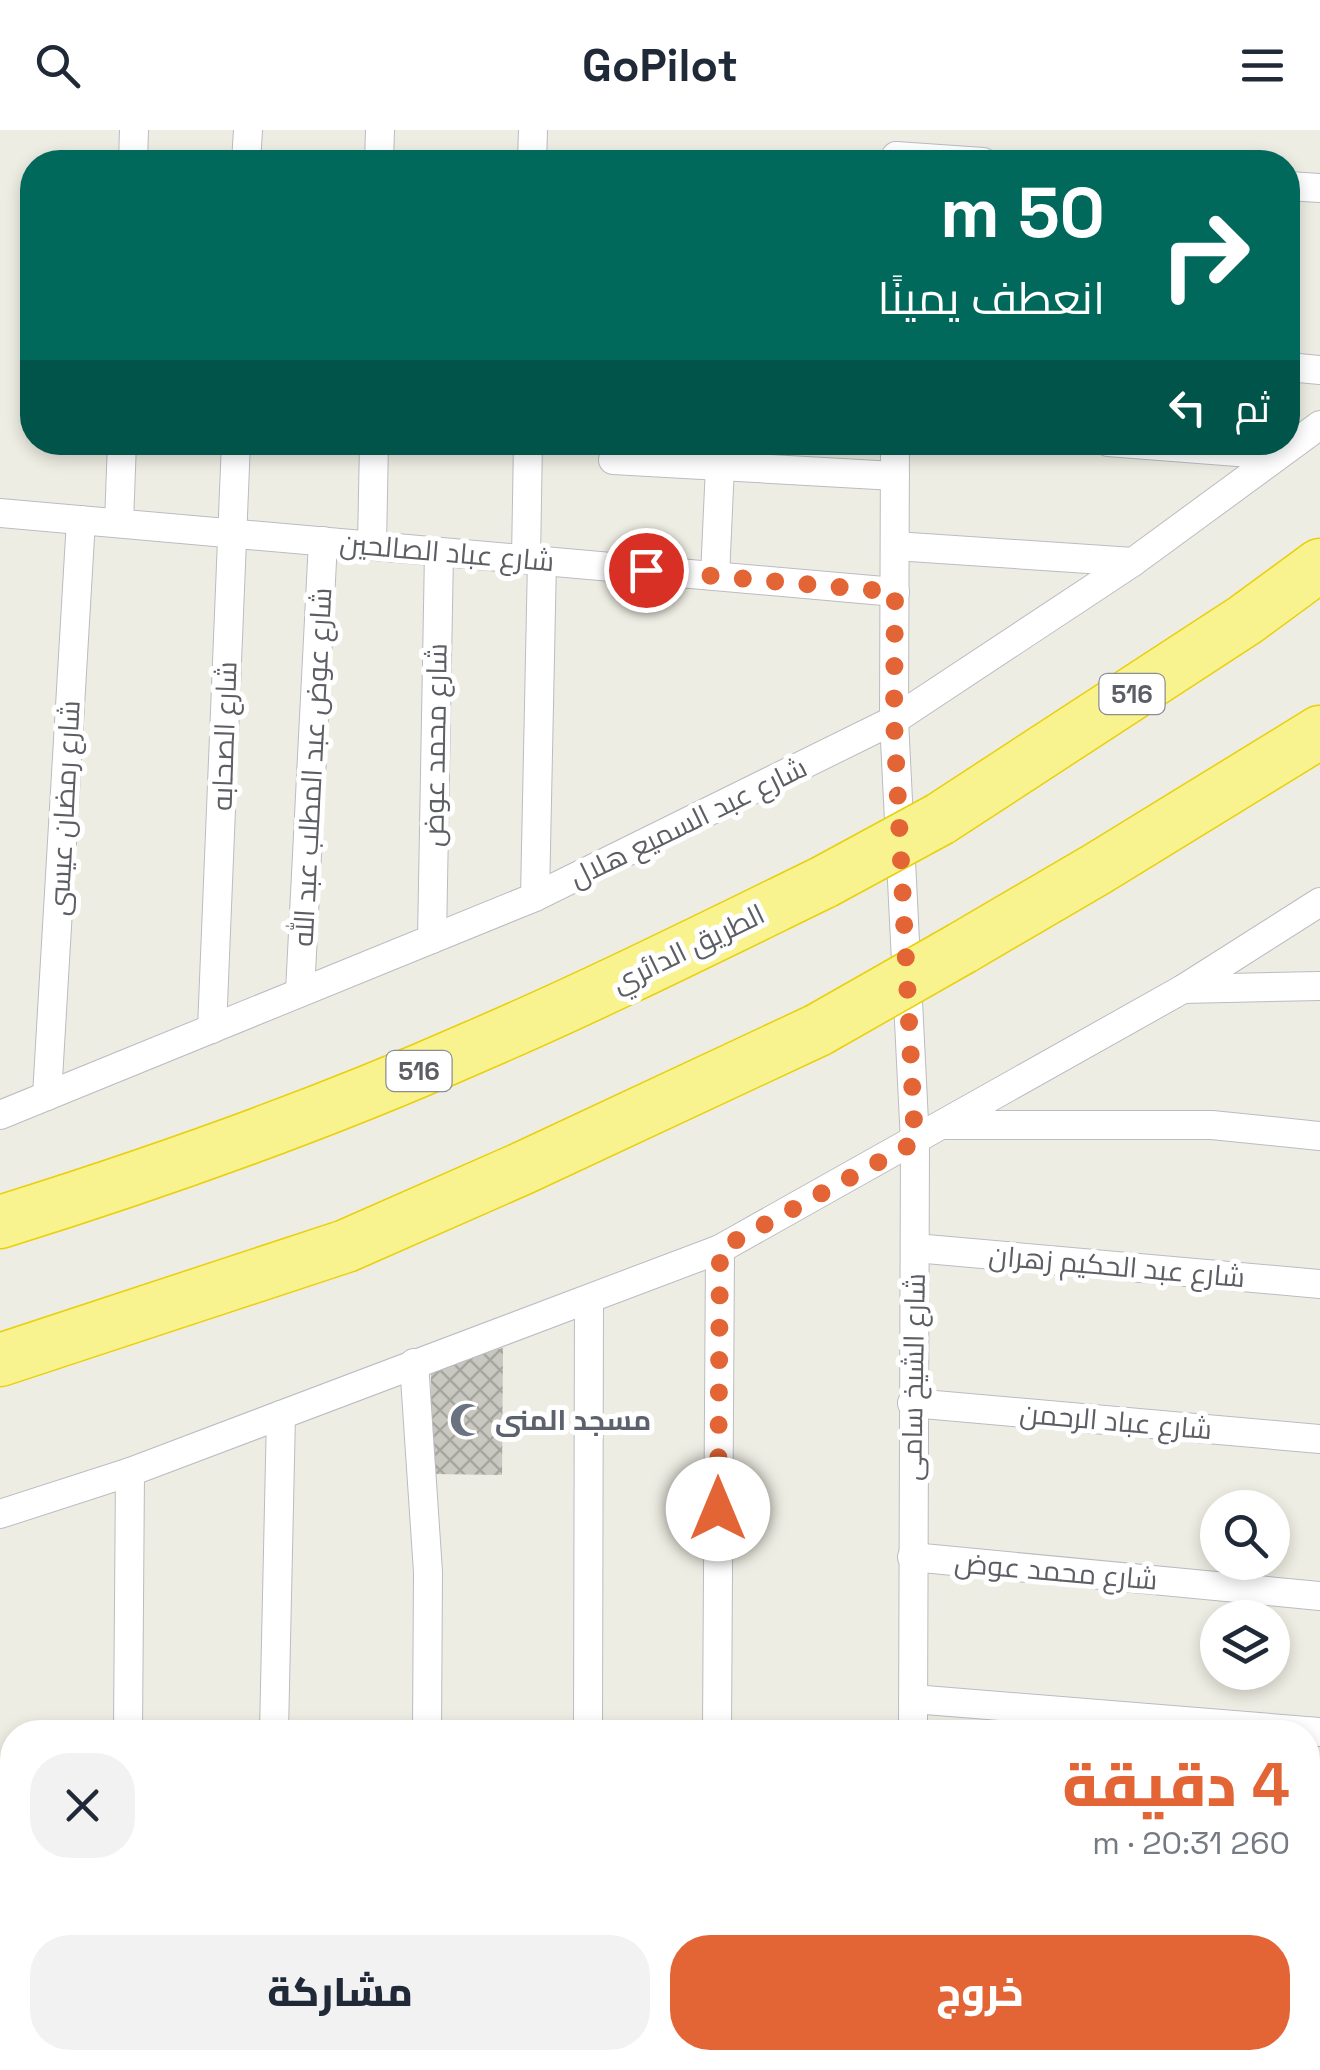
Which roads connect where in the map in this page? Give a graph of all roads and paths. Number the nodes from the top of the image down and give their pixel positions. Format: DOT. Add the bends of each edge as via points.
graph roads {
  1 [pos="122,455"];
  2 [pos="236,455"];
  3 [pos="374,455"];
  4 [pos="529,455"];
  5 [pos="895,455"];
  6 [pos="1276,455"];
  7 [pos="613,460"];
  8 [pos="720,466"];
  9 [pos="895,476"];
  10 [pos="0,513"];
  11 [pos="81,520"];
  12 [pos="119,523"];
  13 [pos="233,533"];
  14 [pos="324,541"];
  15 [pos="372,546"];
  16 [pos="895,546"];
  17 [pos="439,552"];
  18 [pos="534,560"];
  19 [pos="1133,562"];
  20 [pos="1320,565"];
  21 [pos="715,576"];
  22 [pos="895,592"];
  23 [pos="894,720"];
  24 [pos="1320,732"];
  25 [pos="535,897"];
  26 [pos="1320,902"];
  27 [pos="432,939"];
  28 [pos="1320,986"];
  29 [pos="1182,989"];
  30 [pos="300,992"];
  31 [pos="212,1029"];
  32 [pos="47,1096"];
  33 [pos="0,1115"];
  34 [pos="944,1125"];
  35 [pos="1320,1136"];
  36 [pos="915,1142"];
  37 [pos="0,1222"];
  38 [pos="914,1248"];
  39 [pos="720,1249"];
  40 [pos="1320,1284"];
  41 [pos="588,1300"];
  42 [pos="0,1360"];
  43 [pos="414,1363"];
  44 [pos="912,1402"];
  45 [pos="281,1415"];
  46 [pos="1320,1439"];
  47 [pos="130,1472"];
  48 [pos="0,1514"];
  49 [pos="912,1557"];
  50 [pos="1320,1596"];
  51 [pos="913,1699"];
  52 [pos="128,1720"];
  53 [pos="274,1720"];
  54 [pos="427,1720"];
  55 [pos="588,1720"];
  56 [pos="717,1720"];
  57 [pos="913,1720"];
  58 [pos="1172,1720"];
  1 -- 12 [label="street"];
  2 -- 13 [label="street, شارع الصحابه"];
  3 -- 15 [label="street"];
  4 -- 18 [label="street"];
  5 -- 9 [label="street, شارع الشيخ سامى"];
  6 -- 19 [label="street, شارع عبد السميع هلال"];
  7 -- 8 [label="street"];
  8 -- 9 [label="street"];
  8 -- 21 [label="street"];
  9 -- 16 [label="street, شارع الشيخ سامى"];
  10 -- 11 [label="street, شارع عباد الصالحين"];
  11 -- 12 [label="street, شارع عباد الصالحين"];
  11 -- 32 [label="street, شارع رمضان عيسى"];
  12 -- 13 [label="street, شارع عباد الصالحين"];
  13 -- 14 [label="street, شارع عباد الصالحين"];
  13 -- 31 [label="street, شارع الصحابه"];
  14 -- 15 [label="street, شارع عباد الصالحين"];
  14 -- 30 [label="street, شارع عوض عبد المطلب عبد الله"];
  15 -- 17 [label="street, شارع عباد الصالحين"];
  16 -- 19 [label="street"];
  16 -- 22 [label="street, شارع الشيخ سامى"];
  17 -- 18 [label="street, شارع عباد الصالحين"];
  17 -- 27 [label="street, شارع محمد عوض"];
  18 -- 21 [label="street, شارع عباد الصالحين"];
  18 -- 25 [label="street"];
  19 -- 23 [label="street, شارع عبد السميع هلال"];
  20 -- 37 [label="highway, الطريق الدائري / 516, bridge" via="940,819 824,882 580,1000 375,1089"];
  21 -- 22 [label="street, شارع عباد الصالحين"];
  22 -- 23 [label="street, شارع الشيخ سامى"];
  23 -- 25 [label="street, شارع عبد السميع هلال"];
  23 -- 36 [label="street, شارع الشيخ سامى"];
  24 -- 42 [label="highway, bridge" via="818,1030 346,1246"];
  25 -- 27 [label="street, شارع عبد السميع هلال"];
  26 -- 29 [label="street"];
  27 -- 30 [label="street, شارع عبد السميع هلال"];
  28 -- 29 [label="street"];
  29 -- 34 [label="street"];
  30 -- 31 [label="street, شارع عبد السميع هلال"];
  31 -- 32 [label="street, شارع عبد السميع هلال"];
  32 -- 33 [label="street, شارع عبد السميع هلال"];
  34 -- 35 [label="street" via="1212,1125"];
  34 -- 36 [label="street"];
  36 -- 38 [label="street, شارع الشيخ سامى"];
  36 -- 39 [label="street"];
  38 -- 40 [label="street, شارع عبد الحكيم زهران"];
  38 -- 44 [label="street, شارع الشيخ سامى"];
  39 -- 41 [label="street"];
  39 -- 56 [label="street"];
  41 -- 43 [label="street"];
  41 -- 55 [label="street"];
  43 -- 45 [label="street"];
  43 -- 54 [label="street" via="428,1572"];
  44 -- 46 [label="street, شارع عباد الرحمن"];
  44 -- 49 [label="street, شارع الشيخ سامى"];
  45 -- 47 [label="street"];
  45 -- 53 [label="street"];
  47 -- 48 [label="street"];
  47 -- 52 [label="street"];
  49 -- 50 [label="street, شارع محمد عوض"];
  49 -- 51 [label="street, شارع الشيخ سامى"];
  51 -- 57 [label="street, شارع الشيخ سامى"];
  51 -- 58 [label="street"];
}
